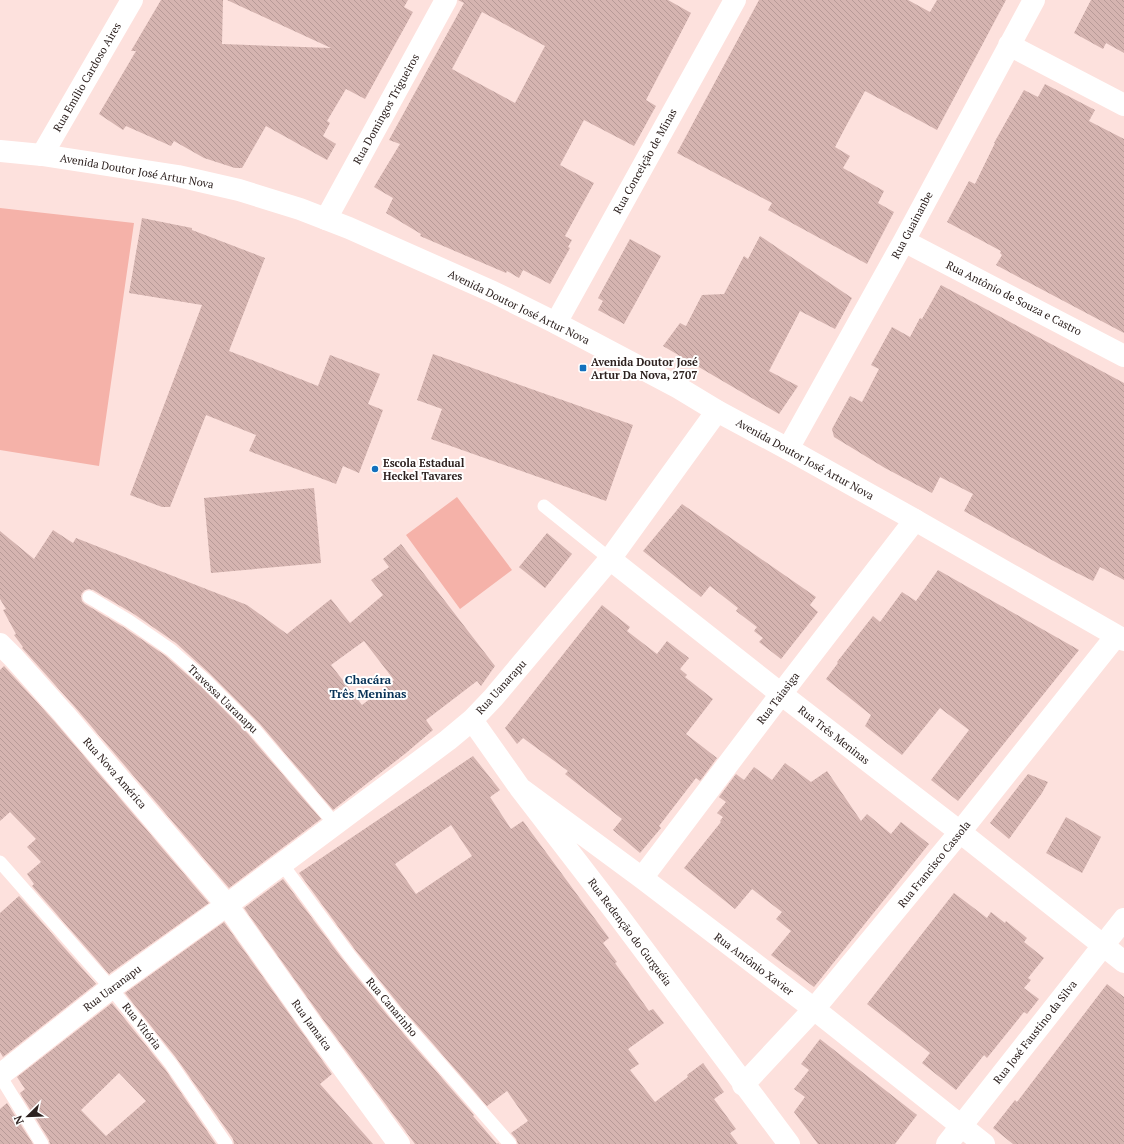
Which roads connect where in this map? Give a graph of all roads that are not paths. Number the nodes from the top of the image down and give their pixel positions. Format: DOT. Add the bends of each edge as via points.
graph roads {
  1 [pos="132,0"];
  2 [pos="446,0"];
  3 [pos="735,0"];
  4 [pos="1034,0"];
  5 [pos="1009,45"];
  6 [pos="1124,104"];
  7 [pos="0,151"];
  8 [pos="42,155"];
  9 [pos="326,218"];
  10 [pos="904,241"];
  11 [pos="556,323"];
  12 [pos="1124,356"];
  13 [pos="717,411"];
  14 [pos="788,449"];
  15 [pos="544,506"];
  16 [pos="915,520"];
  17 [pos="610,559"];
  18 [pos="89,597"];
  19 [pos="1120,638"];
  20 [pos="0,644"];
  21 [pos="781,694"];
  22 [pos="472,720"];
  23 [pos="520,788"];
  24 [pos="336,824"];
  25 [pos="960,832"];
  26 [pos="0,862"];
  27 [pos="282,864"];
  28 [pos="642,878"];
  29 [pos="227,905"];
  30 [pos="1124,919"];
  31 [pos="1103,946"];
  32 [pos="1124,962"];
  33 [pos="111,988"];
  34 [pos="814,1009"];
  35 [pos="2,1083"];
  36 [pos="743,1085"];
  37 [pos="962,1126"];
  38 [pos="42,1144"];
  39 [pos="226,1144"];
  40 [pos="398,1144"];
  41 [pos="510,1144"];
  42 [pos="788,1144"];
  43 [pos="947,1144"];
  44 [pos="984,1144"];
  1 -- 8 [label="street, Rua Emílio Cardoso Aires"];
  2 -- 9 [label="street, Rua Domingos Trigueiros"];
  3 -- 11 [label="street, Rua Conceição de Minas"];
  4 -- 5 [label="street, Rua Guainanbe"];
  5 -- 6 [label="street"];
  5 -- 10 [label="street, Rua Guainanbe"];
  7 -- 8 [label="street, Avenida Doutor José Artur Nova"];
  8 -- 9 [label="street, Avenida Doutor José Artur Nova" via="178,176 239,190"];
  9 -- 11 [label="street, Avenida Doutor José Artur Nova"];
  10 -- 12 [label="street, Rua Antônio de Souza e Castro"];
  10 -- 14 [label="street, Rua Guainanbe"];
  11 -- 13 [label="street, Avenida Doutor José Artur Nova"];
  13 -- 14 [label="street, Avenida Doutor José Artur Nova"];
  13 -- 17 [label="street, Rua Uanarapu"];
  14 -- 16 [label="street, Avenida Doutor José Artur Nova"];
  15 -- 17 [label="lane, Rua Três Meninas"];
  16 -- 19 [label="street, Avenida Doutor José Artur Nova"];
  16 -- 21 [label="street, Rua Taiasiga"];
  17 -- 21 [label="street, Rua Três Meninas"];
  17 -- 22 [label="street, Rua Uanarapu"];
  18 -- 24 [label="lane, Travessa Uaranapu" via="171,650 205,680 254,729"];
  19 -- 25 [label="street, Rua Francisco Cassola"];
  20 -- 29 [label="street, Rua Nova América" via="64,714"];
  21 -- 25 [label="street, Rua Três Meninas"];
  21 -- 28 [label="street, Rua Taiasiga"];
  22 -- 23 [label="street, Rua Redenção do Gurguéia"];
  22 -- 24 [label="street, Rua Uanarapu"];
  23 -- 28 [label="street, Rua Antônio Xavier"];
  23 -- 36 [label="street, Rua Redenção do Gurguéia"];
  24 -- 27 [label="street, Rua Uanarapu"];
  25 -- 31 [label="street, Rua Três Meninas"];
  25 -- 34 [label="street, Rua Francisco Cassola"];
  26 -- 33 [label="lane, Rua Vitória"];
  27 -- 29 [label="street, Rua Uanarapu"];
  27 -- 41 [label="lane, Rua Canarinho" via="395,1012"];
  28 -- 34 [label="street, Rua Antônio Xavier"];
  29 -- 33 [label="street, Rua Uaranapu"];
  29 -- 40 [label="street, Rua Jamaica"];
  30 -- 31 [label="street, Rua José Faustino da Silva"];
  31 -- 32 [label="street, Rua Três Meninas"];
  31 -- 37 [label="street, Rua José Faustino da Silva"];
  33 -- 35 [label="street, Rua Uaranapu"];
  33 -- 39 [label="lane, Rua Vitória" via="171,1064"];
  34 -- 36 [label="street, Rua Francisco Cassola"];
  34 -- 37 [label="street, Rua Antônio Xavier"];
  35 -- 38 [label="lane"];
  36 -- 42 [label="street, Rua Redenção do Gurguéia"];
  37 -- 43 [label="street, Rua José Faustino da Silva"];
  37 -- 44 [label="street, Rua Antônio Xavier"];
}
